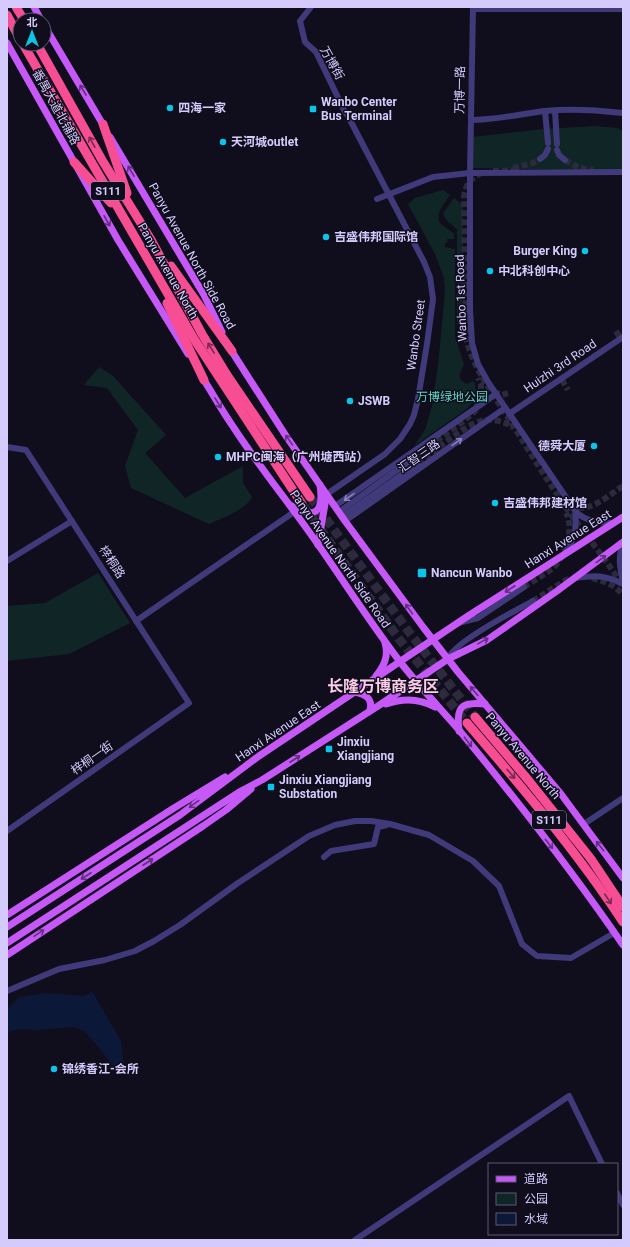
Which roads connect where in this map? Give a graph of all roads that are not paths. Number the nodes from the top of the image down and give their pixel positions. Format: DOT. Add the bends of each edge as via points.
graph roads {
  1 [pos="311,7"];
  2 [pos="473,8"];
  3 [pos="623,9"];
  4 [pos="7,15"];
  5 [pos="12,24"];
  6 [pos="52,39"];
  7 [pos="7,43"];
  8 [pos="28,52"];
  9 [pos="41,52"];
  10 [pos="546,111"];
  11 [pos="555,111"];
  12 [pos="623,113"];
  13 [pos="471,120"];
  14 [pos="102,124"];
  15 [pos="540,159"];
  16 [pos="565,160"];
  17 [pos="74,162"];
  18 [pos="623,172"];
  19 [pos="470,173"];
  20 [pos="388,195"];
  21 [pos="377,199"];
  22 [pos="134,212"];
  23 [pos="124,217"];
  24 [pos="150,238"];
  25 [pos="143,251"];
  26 [pos="623,337"];
  27 [pos="232,351"];
  28 [pos="204,380"];
  29 [pos="496,394"];
  30 [pos="505,408"];
  31 [pos="509,414"];
  32 [pos="7,447"];
  33 [pos="416,460"];
  34 [pos="320,484"];
  35 [pos="327,494"];
  36 [pos="310,497"];
  37 [pos="288,504"];
  38 [pos="302,504"];
  39 [pos="294,512"];
  40 [pos="576,512"];
  41 [pos="340,514"];
  42 [pos="623,517"];
  43 [pos="72,521"];
  44 [pos="614,523"];
  45 [pos="623,542"];
  46 [pos="318,545"];
  47 [pos="623,546"];
  48 [pos="566,552"];
  49 [pos="7,562"];
  50 [pos="573,579"];
  51 [pos="623,583"];
  52 [pos="524,587"];
  53 [pos="533,601"];
  54 [pos="136,621"];
  55 [pos="457,624"];
  56 [pos="382,638"];
  57 [pos="433,640"];
  58 [pos="448,659"];
  59 [pos="400,661"];
  60 [pos="374,679"];
  61 [pos="415,681"];
  62 [pos="354,692"];
  63 [pos="189,703"];
  64 [pos="485,704"];
  65 [pos="378,706"];
  66 [pos="370,710"];
  67 [pos="442,712"];
  68 [pos="475,717"];
  69 [pos="468,724"];
  70 [pos="459,730"];
  71 [pos="259,756"];
  72 [pos="262,780"];
  73 [pos="623,798"];
  74 [pos="390,824"];
  75 [pos="584,824"];
  76 [pos="7,831"];
  77 [pos="324,857"];
  78 [pos="623,878"];
  79 [pos="623,907"];
  80 [pos="7,915"];
  81 [pos="623,922"];
  82 [pos="7,927"];
  83 [pos="614,933"];
  84 [pos="7,943"];
  85 [pos="623,945"];
  86 [pos="7,955"];
  87 [pos="7,991"];
  88 [pos="602,1163"];
  89 [pos="618,1195"];
  90 [pos="623,1205"];
  91 [pos="355,1240"];
  1 -- 20 [label="street, Wanbo Street" via="300,21 305,42 316,52"];
  2 -- 3 [label="street"];
  2 -- 13 [label="street, 万博一路"];
  4 -- 5 [label="highway"];
  14 -- 6 [label="main road, one-way"];
  7 -- 17 [label="main road, 番禺大道北铺路"];
  8 -- 23 [label="highway, Panyu Avenue North / S111"];
  22 -- 9 [label="highway, Panyu Avenue North / S111, one-way"];
  10 -- 11 [label="street"];
  10 -- 13 [label="street" via="489,120"];
  10 -- 15 [label="street" via="548,146"];
  11 -- 12 [label="street"];
  11 -- 16 [label="street" via="557,147 559,155"];
  13 -- 19 [label="street, 万博一路"];
  14 -- 22 [label="highway"];
  27 -- 14 [label="main road, Panyu Avenue North Side Road, one-way" via="204,295"];
  17 -- 23 [label="highway"];
  17 -- 28 [label="main road, Panyu Avenue North Side Road, one-way" via="159,309"];
  18 -- 19 [label="street"];
  19 -- 20 [label="street" via="433,177"];
  19 -- 29 [label="street, Wanbo 1st Road" via="472,343 478,364"];
  20 -- 21 [label="street"];
  20 -- 35 [label="street, Wanbo Street" via="424,262 430,277 433,299 416,408 406,431 392,447"];
  22 -- 24 [label="highway, Panyu Avenue North / S111"];
  23 -- 25 [label="highway, Panyu Avenue North / S111"];
  24 -- 27 [label="highway"];
  36 -- 24 [label="highway, Panyu Avenue North / S111, one-way" via="202,334"];
  25 -- 28 [label="highway"];
  25 -- 38 [label="highway, Panyu Avenue North / S111" via="194,339"];
  26 -- 31 [label="street, Huizhi 3rd Road"];
  34 -- 27 [label="main road, Panyu Avenue North Side Road, one-way"];
  28 -- 37 [label="main road, Panyu Avenue North Side Road, one-way" via="234,428"];
  29 -- 30 [label="street, Wanbo 1st Road"];
  29 -- 41 [label="street, 汇智三路, one-way"];
  30 -- 31 [label="street, Wanbo 1st Road"];
  41 -- 30 [label="street, 汇智三路, one-way"];
  31 -- 40 [label="street, Wanbo 1st Road"];
  32 -- 43 [label="street, 梓桐路" via="26,450"];
  33 -- 41 [label="street"];
  34 -- 35 [label="main road, Panyu Avenue North Side Road"];
  34 -- 37 [label="main road" via="321,504 317,510 307,513"];
  35 -- 41 [label="main road, Panyu Avenue North Side Road"];
  35 -- 46 [label="main road"];
  37 -- 39 [label="main road, Panyu Avenue North Side Road"];
  39 -- 46 [label="main road, Panyu Avenue North Side Road"];
  39 -- 54 [label="street"];
  40 -- 44 [label="street" via="588,520"];
  40 -- 48 [label="street" via="574,535"];
  57 -- 41 [label="main road, Panyu Avenue North Side Road, one-way"];
  42 -- 44 [label="main road, Hanxi Avenue East"];
  43 -- 49 [label="street"];
  43 -- 54 [label="street, 梓桐路"];
  44 -- 48 [label="main road, Hanxi Avenue East"];
  50 -- 45 [label="main road, one-way"];
  46 -- 56 [label="main road, Panyu Avenue North Side Road"];
  47 -- 51 [label="street" via="620,551 620,564"];
  48 -- 55 [label="main road, Hanxi Avenue East, one-way"];
  50 -- 51 [label="street" via="593,575"];
  58 -- 50 [label="main road, one-way" via="487,640"];
  52 -- 55 [label="street" via="478,618"];
  53 -- 58 [label="street" via="456,647"];
  54 -- 63 [label="street, 梓桐路"];
  55 -- 57 [label="main road, Hanxi Avenue East"];
  56 -- 59 [label="main road, Panyu Avenue North Side Road"];
  56 -- 60 [label="main road" via="387,653 386,659"];
  57 -- 58 [label="main road, Panyu Avenue North Side Road"];
  57 -- 59 [label="main road, Hanxi Avenue East"];
  58 -- 61 [label="main road"];
  64 -- 58 [label="main road, Panyu Avenue North Side Road, one-way"];
  59 -- 60 [label="main road, Hanxi Avenue East"];
  59 -- 61 [label="main road, Panyu Avenue North Side Road"];
  60 -- 62 [label="main road, Hanxi Avenue East"];
  61 -- 65 [label="main road"];
  61 -- 67 [label="main road, Panyu Avenue North Side Road"];
  62 -- 66 [label="main road" via="363,694 370,701"];
  62 -- 71 [label="main road, Hanxi Avenue East"];
  63 -- 76 [label="street, 梓桐一街"];
  64 -- 70 [label="main road" via="473,703 464,706 459,711"];
  64 -- 75 [label="main road, Panyu Avenue North Side Road"];
  65 -- 66 [label="main road"];
  65 -- 67 [label="main road" via="415,699 426,702"];
  72 -- 66 [label="main road, one-way"];
  67 -- 70 [label="main road, Panyu Avenue North Side Road"];
  68 -- 79 [label="highway, Panyu Avenue North / S111" via="591,859"];
  69 -- 81 [label="highway, Panyu Avenue North / S111, one-way" via="560,834"];
  70 -- 83 [label="main road, Panyu Avenue North Side Road, one-way" via="569,869"];
  71 -- 80 [label="main road"];
  71 -- 82 [label="main road, Hanxi Avenue East, one-way" via="180,815"];
  72 -- 84 [label="main road" via="241,791"];
  86 -- 72 [label="main road, one-way" via="203,826"];
  73 -- 75 [label="street"];
  74 -- 77 [label="street" via="378,827 374,844 332,851"];
  74 -- 83 [label="street" via="429,834 473,860 499,886 522,944 538,956 571,958"];
  74 -- 87 [label="street" via="354,821 335,825 309,836 233,886 180,925 135,951 59,969"];
  78 -- 75 [label="main road, Panyu Avenue North Side Road, one-way"];
  83 -- 85 [label="main road, Panyu Avenue North Side Road"];
  88 -- 91 [label="street" via="569,1096"];
  89 -- 90 [label="street"];
}
